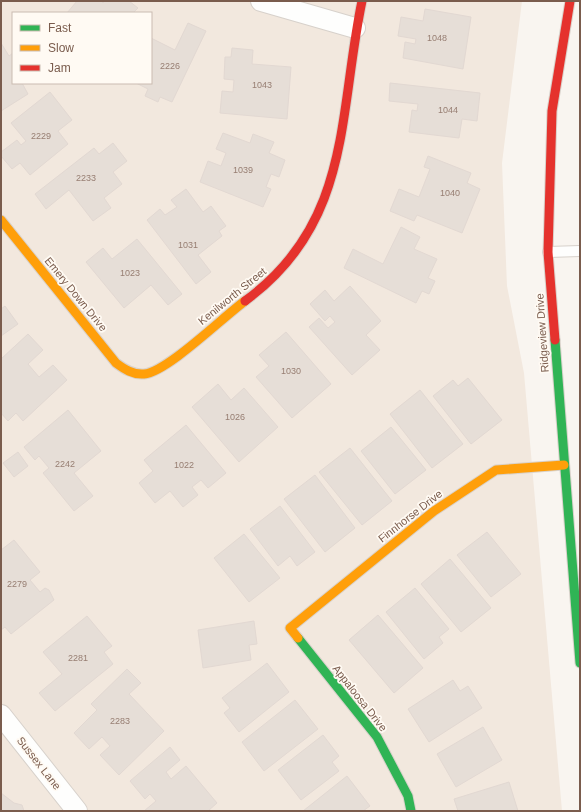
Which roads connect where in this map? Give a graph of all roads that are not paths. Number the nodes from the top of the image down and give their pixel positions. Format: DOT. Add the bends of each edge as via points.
graph roads {
  1 [pos="261,1"];
  2 [pos="362,1"];
  3 [pos="570,1"];
  4 [pos="355,28"];
  5 [pos="1,220"];
  6 [pos="580,251"];
  7 [pos="548,252"];
  8 [pos="138,374"];
  9 [pos="564,464"];
  10 [pos="290,628"];
  11 [pos="580,663"];
  12 [pos="1,715"];
  13 [pos="77,811"];
  14 [pos="411,811"];
  1 -- 4 [label="street"];
  2 -- 4 [label="street, Kenilworth Street"];
  3 -- 7 [label="street, Ridgeview Drive" via="552,111"];
  4 -- 8 [label="street, Kenilworth Street" via="338,159 326,194 305,238 271,281 162,368 153,373"];
  5 -- 8 [label="street, Emery Down Drive" via="116,364 124,370"];
  6 -- 7 [label="lane"];
  7 -- 9 [label="street, Ridgeview Drive"];
  9 -- 10 [label="street, Finnhorse Drive" via="496,470 434,511"];
  9 -- 11 [label="street, Ridgeview Drive"];
  10 -- 14 [label="street, Appaloosa Drive" via="377,737 408,796"];
  12 -- 13 [label="street, Sussex Lane"];
}
